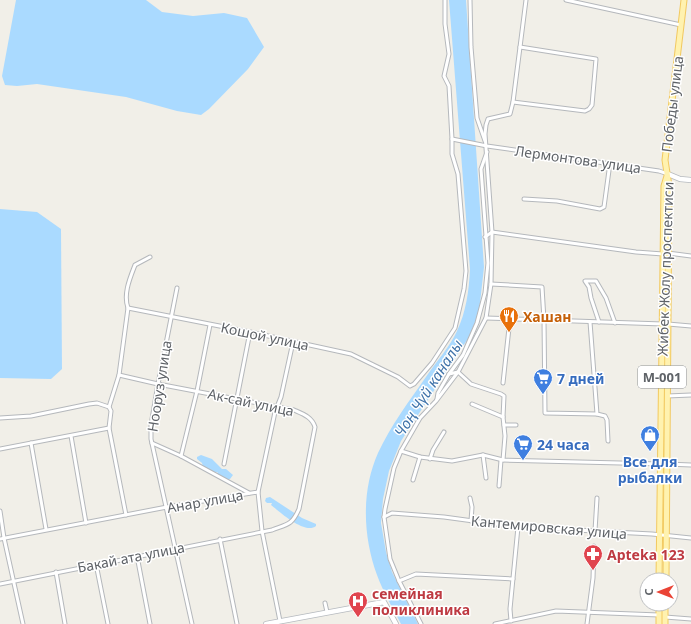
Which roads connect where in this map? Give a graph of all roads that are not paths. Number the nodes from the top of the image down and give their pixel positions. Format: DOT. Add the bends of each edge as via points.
graph roads {
  1 [pos="444,0"];
  2 [pos="470,0"];
  3 [pos="526,0"];
  4 [pos="566,0"];
  5 [pos="684,0"];
  6 [pos="681,25"];
  7 [pos="520,47"];
  8 [pos="513,102"];
  9 [pos="454,139"];
  10 [pos="487,146"];
  11 [pos="487,152"];
  12 [pos="665,160"];
  13 [pos="610,163"];
  14 [pos="668,174"];
  15 [pos="691,180"];
  16 [pos="524,199"];
  17 [pos="492,232"];
  18 [pos="485,237"];
  19 [pos="666,253"];
  20 [pos="691,256"];
  21 [pos="150,257"];
  22 [pos="491,284"];
  23 [pos="177,288"];
  24 [pos="128,308"];
  25 [pos="171,317"];
  26 [pos="486,318"];
  27 [pos="510,318"];
  28 [pos="544,320"];
  29 [pos="590,322"];
  30 [pos="599,322"];
  31 [pos="477,323"];
  32 [pos="615,323"];
  33 [pos="665,324"];
  34 [pos="210,325"];
  35 [pos="691,326"];
  36 [pos="250,332"];
  37 [pos="293,342"];
  38 [pos="458,372"];
  39 [pos="449,374"];
  40 [pos="119,375"];
  41 [pos="503,383"];
  42 [pos="158,384"];
  43 [pos="197,391"];
  44 [pos="691,395"];
  45 [pos="664,396"];
  46 [pos="237,399"];
  47 [pos="436,400"];
  48 [pos="472,404"];
  49 [pos="109,407"];
  50 [pos="277,407"];
  51 [pos="597,414"];
  52 [pos="503,417"];
  53 [pos="0,418"];
  54 [pos="504,425"];
  55 [pos="516,425"];
  56 [pos="110,428"];
  57 [pos="444,432"];
  58 [pos="71,436"];
  59 [pos="608,441"];
  60 [pos="31,443"];
  61 [pos="152,443"];
  62 [pos="0,449"];
  63 [pos="401,451"];
  64 [pos="483,455"];
  65 [pos="181,456"];
  66 [pos="420,457"];
  67 [pos="430,459"];
  68 [pos="502,460"];
  69 [pos="224,464"];
  70 [pos="664,464"];
  71 [pos="691,465"];
  72 [pos="486,478"];
  73 [pos="413,480"];
  74 [pos="499,486"];
  75 [pos="258,492"];
  76 [pos="249,493"];
  77 [pos="470,498"];
  78 [pos="597,498"];
  79 [pos="167,507"];
  80 [pos="0,511"];
  81 [pos="126,515"];
  82 [pos="384,517"];
  83 [pos="472,521"];
  84 [pos="86,523"];
  85 [pos="518,527"];
  86 [pos="46,529"];
  87 [pos="262,532"];
  88 [pos="595,532"];
  89 [pos="660,535"];
  90 [pos="666,536"];
  91 [pos="2,538"];
  92 [pos="691,538"];
  93 [pos="220,539"];
  94 [pos="594,546"];
  95 [pos="176,548"];
  96 [pos="137,556"];
  97 [pos="96,564"];
  98 [pos="56,572"];
  99 [pos="660,572"];
  100 [pos="666,572"];
  101 [pos="513,579"];
  102 [pos="14,580"];
  103 [pos="399,580"];
  104 [pos="0,584"];
  105 [pos="325,603"];
  106 [pos="327,612"];
  107 [pos="588,612"];
  108 [pos="665,612"];
  109 [pos="659,615"];
  110 [pos="665,617"];
  111 [pos="691,619"];
  112 [pos="280,621"];
  113 [pos="510,621"];
  114 [pos="23,624"];
  115 [pos="65,624"];
  116 [pos="108,624"];
  117 [pos="150,624"];
  118 [pos="192,624"];
  119 [pos="237,624"];
  120 [pos="266,624"];
  121 [pos="396,624"];
  122 [pos="421,624"];
  123 [pos="495,624"];
  124 [pos="587,624"];
  125 [pos="659,624"];
  126 [pos="665,624"];
  1 -- 9 [label="street" via="450,54 444,76 449,86"];
  2 -- 10 [label="street" via="477,118"];
  3 -- 7 [label="street"];
  4 -- 6 [label="street"];
  5 -- 6 [label="main road, Победы улица / М-001"];
  6 -- 12 [label="main road, Победы улица / М-001"];
  7 -- 8 [label="street"];
  7 -- 8 [label="street" via="596,59 592,105 585,111"];
  8 -- 10 [label="street" via="510,114 488,119 485,134"];
  9 -- 10 [label="street, Лермонтова улица"];
  9 -- 37 [label="street, Кошой улица" via="452,154 458,174 466,271 455,328 432,363 410,386 398,377 351,354"];
  10 -- 11 [label="street"];
  10 -- 13 [label="street, Лермонтова улица"];
  11 -- 17 [label="street"];
  11 -- 18 [label="street" via="480,168"];
  12 -- 14 [label="main road, Жибек Жолу проспектиси / М-001"];
  13 -- 14 [label="street, Лермонтова улица"];
  13 -- 16 [label="street" via="604,207 600,209 557,201"];
  14 -- 15 [label="street, Лермонтова улица"];
  14 -- 19 [label="main road, Жибек Жолу проспектиси / М-001"];
  17 -- 18 [label="street"];
  17 -- 19 [label="street" via="636,252"];
  17 -- 22 [label="street"];
  18 -- 31 [label="street" via="488,263 486,285"];
  19 -- 20 [label="street"];
  19 -- 33 [label="main road, Жибек Жолу проспектиси / М-001"];
  21 -- 24 [label="street" via="135,265 128,281"];
  22 -- 26 [label="street"];
  22 -- 28 [label="street" via="542,287"];
  23 -- 25 [label="street, Нооруз улица"];
  24 -- 25 [label="street, Кошой улица"];
  24 -- 40 [label="street"];
  25 -- 34 [label="street, Кошой улица"];
  25 -- 42 [label="street, Нооруз улица"];
  26 -- 27 [label="street"];
  26 -- 31 [label="street"];
  26 -- 38 [label="street"];
  27 -- 28 [label="street"];
  27 -- 41 [label="street"];
  28 -- 29 [label="street"];
  28 -- 51 [label="street" via="545,413"];
  29 -- 30 [label="street"];
  29 -- 51 [label="street"];
  30 -- 32 [label="street"];
  30 -- 32 [label="street" via="585,281 596,281 606,298"];
  31 -- 39 [label="street" via="463,355"];
  32 -- 33 [label="street"];
  33 -- 35 [label="street"];
  33 -- 45 [label="main road, Жибек Жолу проспектиси / М-001"];
  34 -- 36 [label="street, Кошой улица"];
  34 -- 43 [label="street"];
  36 -- 37 [label="street, Кошой улица"];
  36 -- 46 [label="street"];
  37 -- 50 [label="street, Анар улица"];
  38 -- 39 [label="street"];
  38 -- 47 [label="street"];
  38 -- 52 [label="street" via="471,384 504,396"];
  39 -- 47 [label="street"];
  40 -- 42 [label="street, Ак-сай улица"];
  40 -- 49 [label="street"];
  42 -- 43 [label="street, Ак-сай улица"];
  42 -- 61 [label="street, Нооруз улица" via="151,426"];
  43 -- 46 [label="street, Ак-сай улица"];
  43 -- 65 [label="street"];
  44 -- 45 [label="street"];
  45 -- 70 [label="main road, Жибек Жолу проспектиси / М-001"];
  46 -- 50 [label="street, Ак-сай улица"];
  46 -- 69 [label="street"];
  47 -- 63 [label="street" via="420,418"];
  48 -- 52 [label="street"];
  49 -- 53 [label="street" via="97,403 31,416"];
  49 -- 56 [label="street" via="112,411"];
  50 -- 75 [label="street, Анар улица"];
  50 -- 87 [label="street, Ак-сай улица" via="304,414 311,418 316,427 297,513 291,523"];
  51 -- 59 [label="street" via="606,416"];
  52 -- 54 [label="street"];
  54 -- 55 [label="street"];
  54 -- 68 [label="street"];
  56 -- 58 [label="street"];
  56 -- 81 [label="street"];
  57 -- 67 [label="street"];
  58 -- 60 [label="street"];
  58 -- 84 [label="street"];
  60 -- 62 [label="street"];
  60 -- 86 [label="street"];
  61 -- 65 [label="street"];
  61 -- 79 [label="street, Нооруз улица"];
  63 -- 66 [label="street"];
  63 -- 82 [label="street" via="388,489"];
  64 -- 67 [label="street" via="452,461"];
  64 -- 68 [label="street"];
  64 -- 72 [label="street"];
  65 -- 76 [label="street"];
  66 -- 67 [label="street"];
  66 -- 73 [label="street"];
  68 -- 70 [label="street"];
  68 -- 74 [label="street"];
  70 -- 71 [label="street"];
  70 -- 89 [label="main road, Жибек Жолу проспектиси / М-001"];
  70 -- 90 [label="main road, Жибек Жолу проспектиси / М-001"];
  75 -- 76 [label="street, Анар улица"];
  75 -- 87 [label="street"];
  76 -- 79 [label="street, Анар улица"];
  77 -- 83 [label="street"];
  78 -- 88 [label="street"];
  79 -- 81 [label="street, Анар улица"];
  79 -- 95 [label="street, Нооруз улица"];
  80 -- 91 [label="street"];
  81 -- 84 [label="street, Анар улица"];
  82 -- 83 [label="street, Кантемировская улица" via="392,513"];
  82 -- 103 [label="street" via="390,559"];
  83 -- 85 [label="street, Кантемировская улица"];
  84 -- 86 [label="street, Анар улица"];
  85 -- 88 [label="street, Кантемировская улица"];
  85 -- 101 [label="street"];
  86 -- 91 [label="street, Анар улица"];
  87 -- 93 [label="street, Бакай ата улица"];
  87 -- 112 [label="street"];
  88 -- 89 [label="street, Кантемировская улица"];
  89 -- 90 [label="street, Кантемировская улица"];
  89 -- 99 [label="main road, Жибек Жолу проспектиси / М-001"];
  90 -- 92 [label="street, Кантемировская улица"];
  90 -- 100 [label="main road, Жибек Жолу проспектиси / М-001"];
  91 -- 102 [label="street"];
  93 -- 95 [label="street, Бакай ата улица"];
  93 -- 119 [label="street"];
  94 -- 107 [label="street"];
  95 -- 96 [label="street, Бакай ата улица"];
  95 -- 118 [label="street, Нооруз улица"];
  96 -- 97 [label="street, Бакай ата улица"];
  96 -- 117 [label="street"];
  97 -- 98 [label="street, Бакай ата улица"];
  97 -- 116 [label="street"];
  98 -- 102 [label="street, Бакай ата улица"];
  98 -- 115 [label="street"];
  101 -- 103 [label="street" via="416,574"];
  101 -- 113 [label="street"];
  102 -- 104 [label="street, Бакай ата улица"];
  102 -- 114 [label="street"];
  103 -- 122 [label="street"];
  105 -- 106 [label="street"];
  106 -- 112 [label="street"];
  106 -- 121 [label="street" via="384,602"];
  107 -- 109 [label="street"];
  107 -- 113 [label="street" via="556,611"];
  107 -- 124 [label="street"];
  108 -- 110 [label="main road"];
  109 -- 110 [label="street"];
  109 -- 125 [label="main road"];
  110 -- 111 [label="street"];
  110 -- 126 [label="main road"];
  112 -- 120 [label="street"];
  113 -- 123 [label="street"];
}
